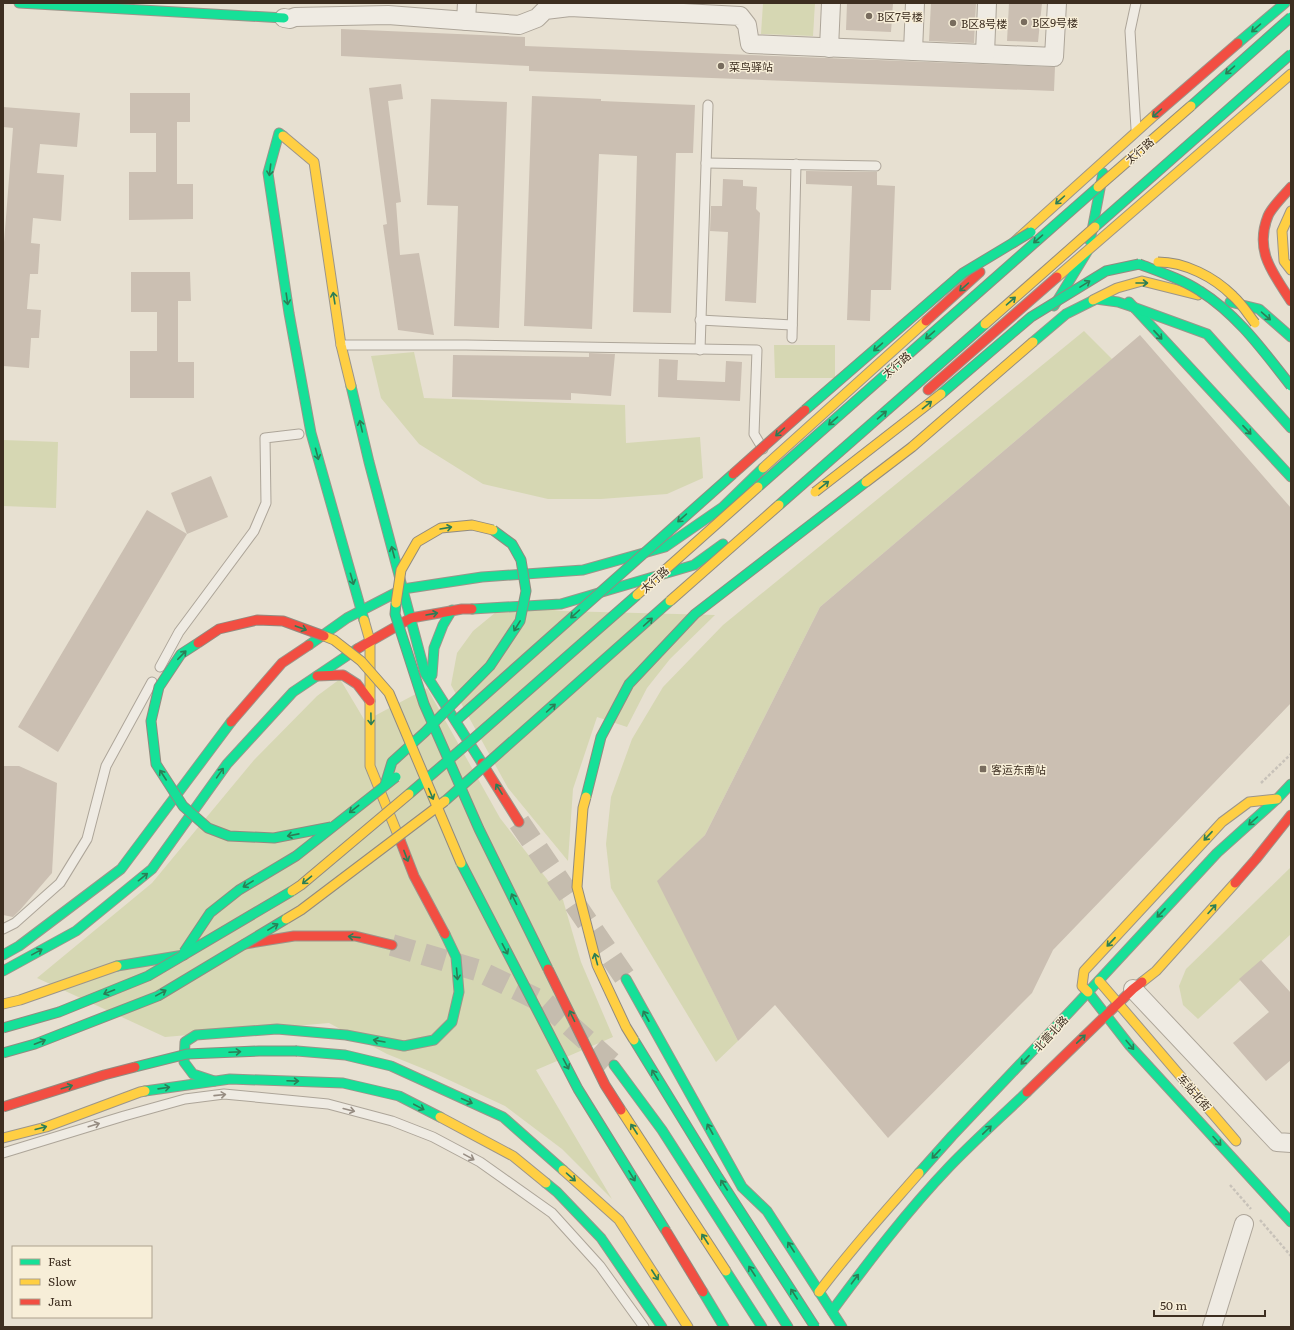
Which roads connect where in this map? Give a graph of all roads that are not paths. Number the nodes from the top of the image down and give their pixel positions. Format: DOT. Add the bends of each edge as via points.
graph roads {
  1 [pos="19,3"];
  2 [pos="238,3"];
  3 [pos="467,3"];
  4 [pos="831,3"];
  5 [pos="915,3"];
  6 [pos="987,3"];
  7 [pos="1057,3"];
  8 [pos="1136,3"];
  9 [pos="1285,3"];
  10 [pos="621,6"];
  11 [pos="545,7"];
  12 [pos="388,9"];
  13 [pos="696,9"];
  14 [pos="740,9"];
  15 [pos="310,10"];
  16 [pos="238,16"];
  17 [pos="1291,16"];
  18 [pos="284,18"];
  19 [pos="466,21"];
  20 [pos="829,48"];
  21 [pos="913,51"];
  22 [pos="985,54"];
  23 [pos="1291,54"];
  24 [pos="1291,74"];
  25 [pos="708,105"];
  26 [pos="1136,131"];
  27 [pos="1106,158"];
  28 [pos="706,163"];
  29 [pos="796,164"];
  30 [pos="876,166"];
  31 [pos="1291,187"];
  32 [pos="1080,203"];
  33 [pos="1291,211"];
  34 [pos="1092,258"];
  35 [pos="1139,264"];
  36 [pos="1291,270"];
  37 [pos="1117,288"];
  38 [pos="1093,300"];
  39 [pos="1291,301"];
  40 [pos="1132,307"];
  41 [pos="700,320"];
  42 [pos="792,325"];
  43 [pos="1262,330"];
  44 [pos="1290,337"];
  45 [pos="792,338"];
  46 [pos="1033,342"];
  47 [pos="341,345"];
  48 [pos="700,350"];
  49 [pos="1291,386"];
  50 [pos="921,397"];
  51 [pos="909,407"];
  52 [pos="890,422"];
  53 [pos="1291,428"];
  54 [pos="878,431"];
  55 [pos="309,433"];
  56 [pos="770,461"];
  57 [pos="1291,477"];
  58 [pos="809,496"];
  59 [pos="783,514"];
  60 [pos="712,564"];
  61 [pos="403,589"];
  62 [pos="452,610"];
  63 [pos="361,611"];
  64 [pos="411,618"];
  65 [pos="370,641"];
  66 [pos="317,676"];
  67 [pos="432,682"];
  68 [pos="370,701"];
  69 [pos="432,743"];
  70 [pos="421,754"];
  71 [pos="1291,784"];
  72 [pos="385,785"];
  73 [pos="1277,799"];
  74 [pos="1291,815"];
  75 [pos="519,822"];
  76 [pos="331,827"];
  77 [pos="3,929"];
  78 [pos="392,945"];
  79 [pos="1129,947"];
  80 [pos="3,955"];
  81 [pos="181,957"];
  82 [pos="1124,965"];
  83 [pos="3,971"];
  84 [pos="626,979"];
  85 [pos="1099,981"];
  86 [pos="1134,983"];
  87 [pos="1088,992"];
  88 [pos="3,1004"];
  89 [pos="1118,1004"];
  90 [pos="1106,1015"];
  91 [pos="3,1028"];
  92 [pos="3,1053"];
  93 [pos="614,1065"];
  94 [pos="214,1081"];
  95 [pos="3,1106"];
  96 [pos="3,1138"];
  97 [pos="1291,1143"];
  98 [pos="1240,1145"];
  99 [pos="3,1153"];
  100 [pos="1253,1219"];
  101 [pos="1291,1222"];
  102 [pos="819,1292"];
  103 [pos="832,1311"];
  104 [pos="644,1327"];
  105 [pos="662,1327"];
  106 [pos="688,1327"];
  107 [pos="724,1327"];
  108 [pos="762,1327"];
  109 [pos="788,1327"];
  110 [pos="815,1327"];
  111 [pos="842,1327"];
  112 [pos="1212,1327"];
  1 -- 16 [label="main road"];
  2 -- 16 [label="lane"];
  3 -- 19 [label="street"];
  4 -- 20 [label="street"];
  5 -- 21 [label="street"];
  6 -- 22 [label="street"];
  7 -- 22 [label="street" via="1054,57"];
  8 -- 26 [label="lane" via="1130,31"];
  9 -- 26 [label="main road, one-way"];
  10 -- 11 [label="street"];
  10 -- 13 [label="street"];
  11 -- 19 [label="street" via="537,18 519,25"];
  12 -- 15 [label="street"];
  12 -- 19 [label="street"];
  13 -- 14 [label="street"];
  14 -- 20 [label="street" via="747,25 750,44"];
  15 -- 18 [label="street"];
  16 -- 18 [label="main road"];
  17 -- 32 [label="main road, 太行路, one-way, bridge"];
  20 -- 21 [label="street"];
  21 -- 22 [label="street"];
  60 -- 23 [label="main road, one-way, bridge"];
  24 -- 34 [label="main road"];
  25 -- 28 [label="lane"];
  26 -- 27 [label="main road"];
  27 -- 34 [label="main road"];
  27 -- 56 [label="main road, one-way"];
  28 -- 29 [label="lane"];
  28 -- 41 [label="lane"];
  29 -- 30 [label="lane"];
  29 -- 42 [label="lane"];
  31 -- 39 [label="main road" via="1268,215 1262,241 1269,268"];
  32 -- 69 [label="main road, one-way, bridge" via="963,273 798,415"];
  32 -- 81 [label="main road, 太行路, one-way, bridge" via="503,713 301,885"];
  33 -- 36 [label="main road" via="1282,231 1284,261"];
  34 -- 37 [label="main road"];
  34 -- 46 [label="main road, bridge"];
  34 -- 50 [label="main road"];
  35 -- 43 [label="main road, bridge" via="1167,261 1191,268 1227,290"];
  35 -- 49 [label="main road, bridge" via="1172,276 1220,306 1240,325"];
  58 -- 35 [label="main road, one-way, bridge" via="926,406 1031,317 1106,271"];
  37 -- 38 [label="main road"];
  37 -- 40 [label="main road"];
  37 -- 44 [label="main road, one-way" via="1142,281 1259,309"];
  38 -- 40 [label="main road" via="1118,302"];
  38 -- 46 [label="main road" via="1066,314"];
  40 -- 53 [label="main road" via="1207,334"];
  40 -- 57 [label="main road, one-way"];
  41 -- 42 [label="lane"];
  41 -- 48 [label="lane"];
  42 -- 45 [label="lane"];
  110 -- 46 [label="main road, one-way, bridge" via="626,1028 597,965 577,887 583,808 601,737 629,684 695,614 912,447"];
  47 -- 48 [label="lane"];
  47 -- 55 [label="main road, one-way" via="314,162 279,133 268,173"];
  61 -- 47 [label="main road, one-way"];
  48 -- 56 [label="lane" via="757,350 754,434"];
  51 -- 52 [label="main road"];
  54 -- 62 [label="main road" via="694,565 561,604"];
  55 -- 63 [label="main road, one-way"];
  55 -- 77 [label="lane" via="265,438 266,503 254,531 180,632 124,733 106,766 87,839 60,883 15,923"];
  56 -- 61 [label="main road" via="723,507 665,547 583,570 482,577"];
  59 -- 60 [label="main road, bridge"];
  92 -- 60 [label="main road, one-way, bridge" via="35,1044 158,996 301,910 452,796"];
  61 -- 63 [label="main road"];
  61 -- 64 [label="main road"];
  64 -- 62 [label="main road, one-way"];
  62 -- 67 [label="main road" via="434,648"];
  63 -- 65 [label="main road"];
  63 -- 80 [label="main road" via="282,663 226,726 121,869 19,946"];
  64 -- 65 [label="main road"];
  64 -- 67 [label="main road" via="426,672"];
  65 -- 66 [label="main road"];
  65 -- 68 [label="main road"];
  66 -- 68 [label="main road" via="343,675 356,684"];
  83 -- 66 [label="main road, one-way" via="76,931 152,869 227,764 293,692"];
  75 -- 67 [label="main road, one-way"];
  68 -- 94 [label="main road, one-way" via="370,766 414,876 456,957 459,992 452,1022 434,1040 404,1046 346,1035 277,1029 196,1035 185,1042 184,1062 193,1074"];
  70 -- 72 [label="main road, bridge"];
  71 -- 73 [label="main road, 北营北路"];
  72 -- 76 [label="main road, one-way, bridge"];
  108 -- 72 [label="main road, one-way, bridge" via="605,1085 479,829 442,746 433,725 430,718 424,704 395,614 401,570 417,542 441,528 472,525 494,530 512,544 521,560 526,591 520,621 490,666 471,686 436,721 430,726 425,732 392,762"];
  73 -- 79 [label="main road, 北营北路, one-way" via="1217,853"];
  73 -- 87 [label="main road, one-way" via="1250,802 1222,822 1084,971 1082,986"];
  86 -- 74 [label="main road, one-way" via="1156,971 1256,859"];
  76 -- 81 [label="main road, one-way, bridge" via="296,856 239,890 210,913"];
  76 -- 107 [label="main road, one-way, bridge" via="274,838 229,836 208,828 183,806 156,764 151,721 159,687 181,654 219,629 257,620 283,621 334,640 361,662 389,693 465,873 578,1089"];
  78 -- 88 [label="main road, one-way" via="355,936 294,936 113,967"];
  79 -- 82 [label="main road"];
  79 -- 85 [label="main road, 北营北路"];
  81 -- 91 [label="main road, 太行路, one-way, bridge" via="148,976 59,1012"];
  102 -- 84 [label="main road, one-way" via="767,1210 742,1187"];
  85 -- 87 [label="main road, 北营北路"];
  85 -- 89 [label="main road, 车站北街"];
  86 -- 89 [label="main road"];
  86 -- 97 [label="street" via="1277,1142"];
  87 -- 90 [label="main road"];
  87 -- 102 [label="main road, 北营北路, one-way" via="916,1176"];
  89 -- 90 [label="main road"];
  89 -- 98 [label="main road, 车站北街"];
  90 -- 101 [label="main road, one-way" via="1130,1046"];
  103 -- 90 [label="main road, one-way" via="888,1238 950,1166"];
  109 -- 93 [label="main road, one-way" via="662,1130"];
  96 -- 94 [label="main road, one-way" via="46,1127 140,1092"];
  94 -- 105 [label="main road, one-way" via="230,1079 343,1083 399,1096 513,1156 557,1192 601,1238"];
  95 -- 106 [label="main road, one-way, bridge" via="104,1075 187,1054 297,1050 345,1055 391,1066 503,1117 619,1220"];
  99 -- 104 [label="lane, one-way" via="124,1116 185,1100 224,1094 328,1104 392,1121 433,1137 480,1162 552,1213 600,1266"];
  100 -- 112 [label="street"];
  102 -- 103 [label="main road"];
  103 -- 111 [label="main road"];
}
